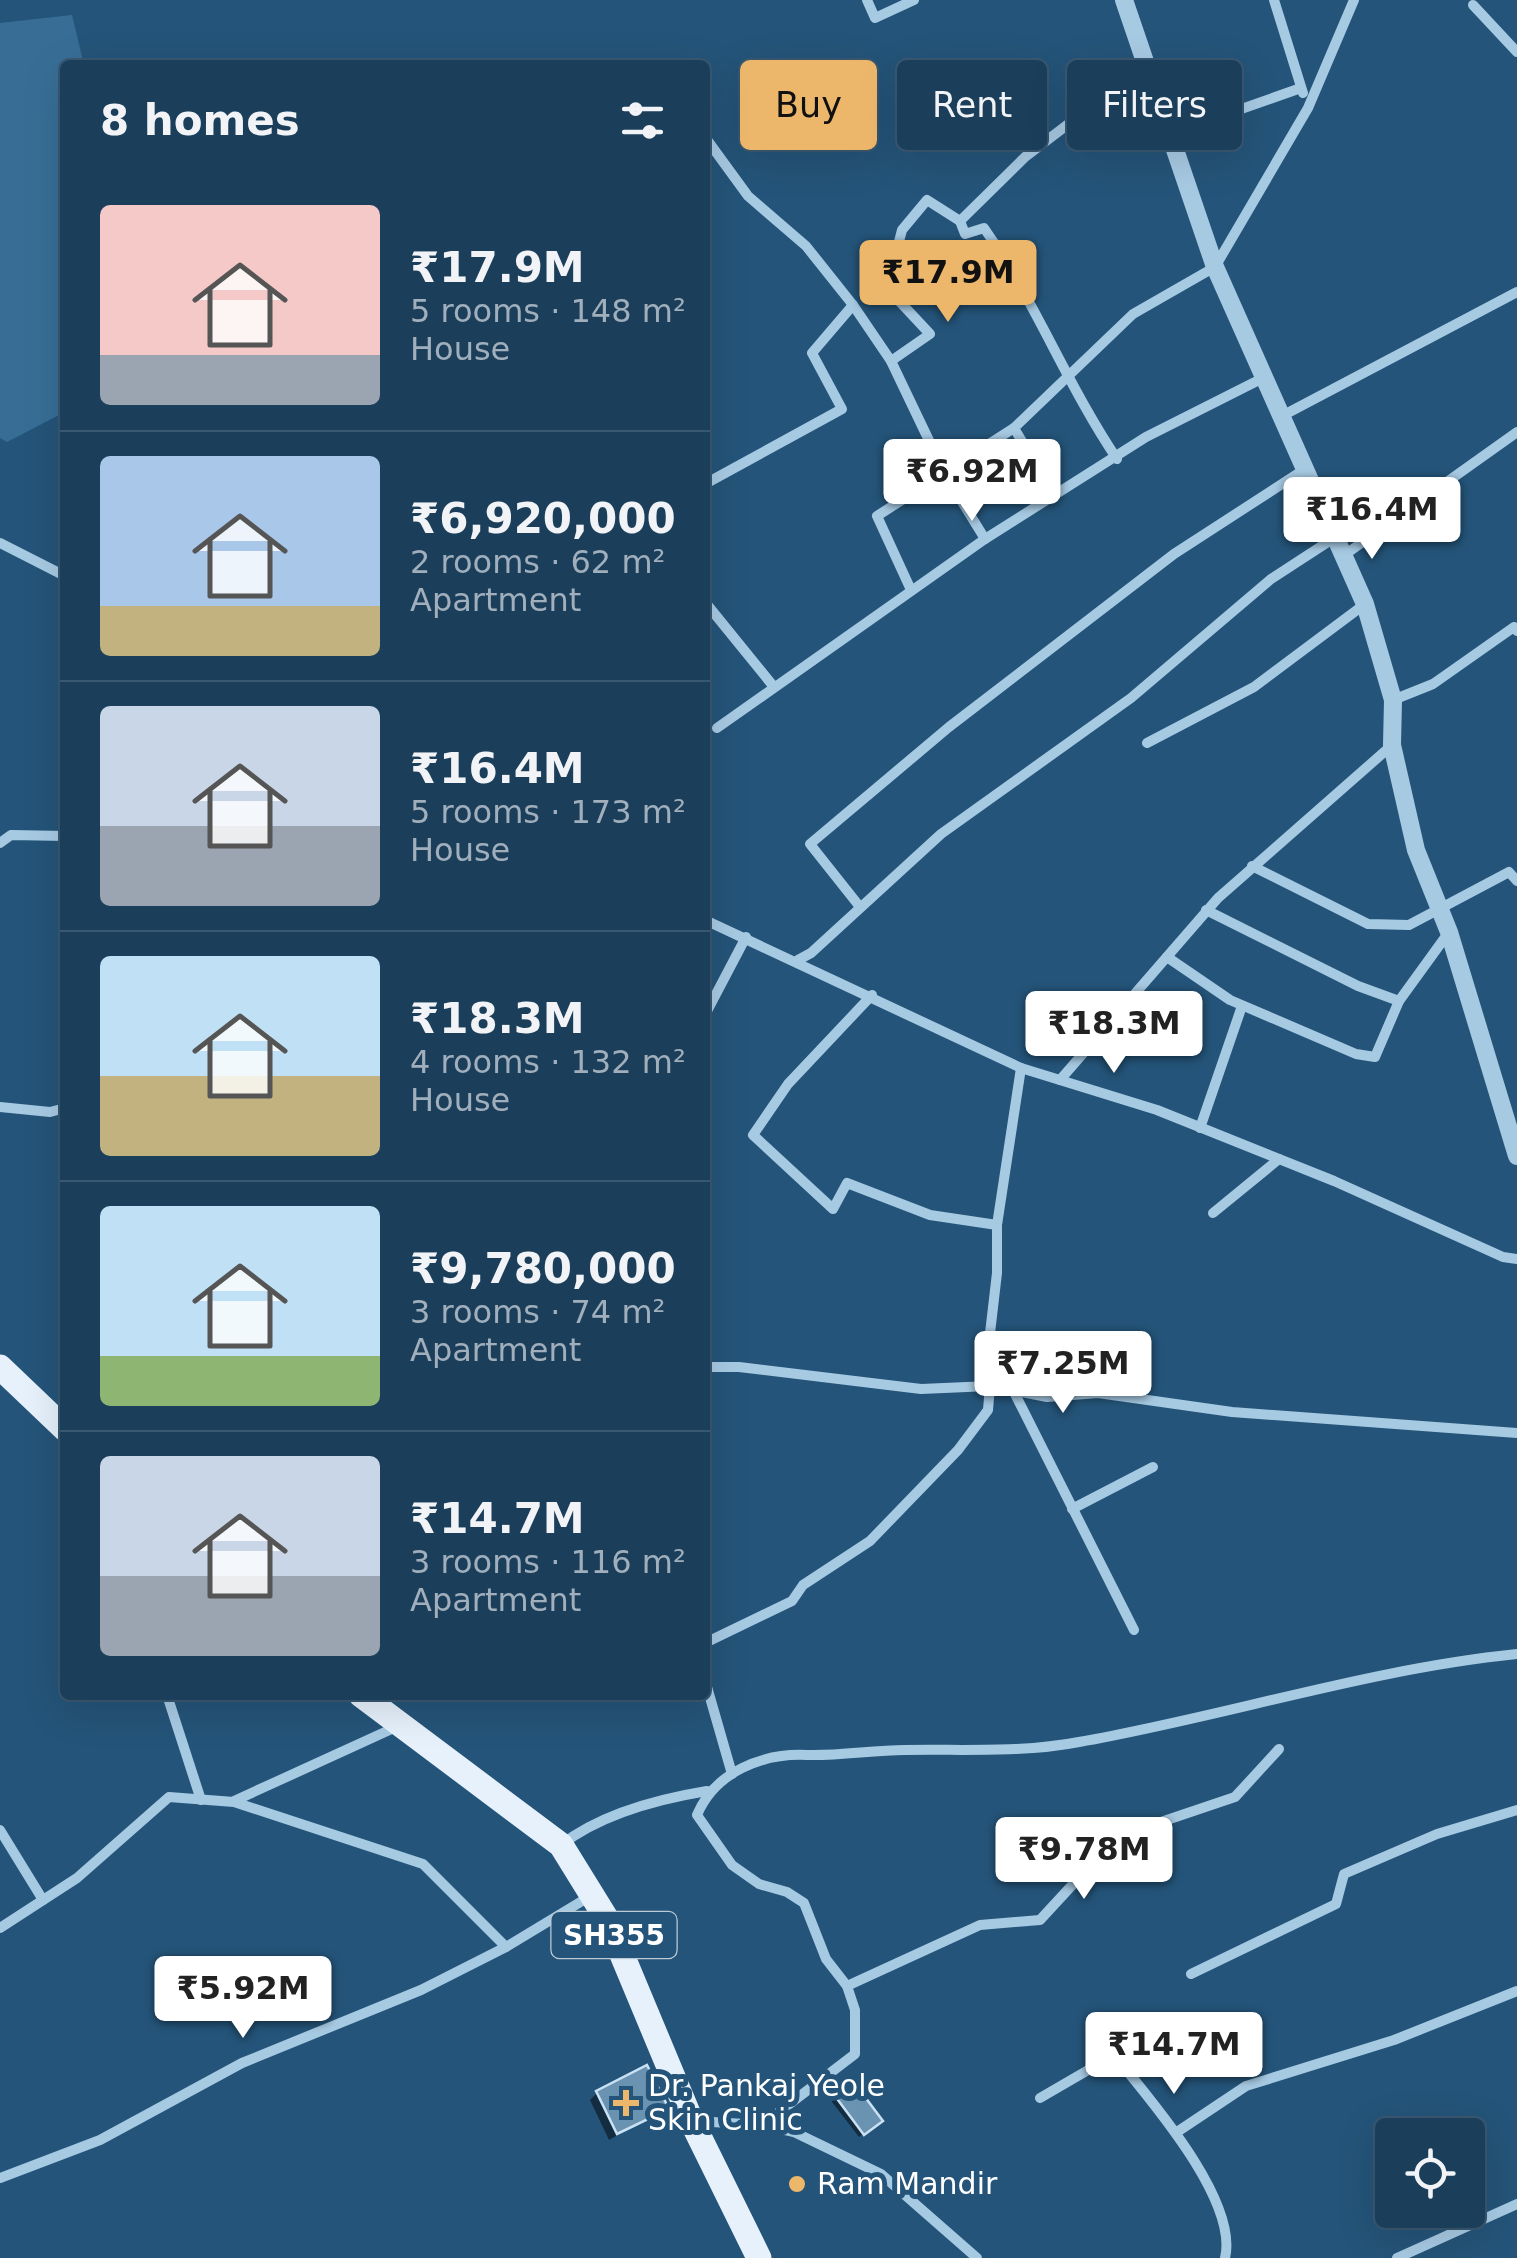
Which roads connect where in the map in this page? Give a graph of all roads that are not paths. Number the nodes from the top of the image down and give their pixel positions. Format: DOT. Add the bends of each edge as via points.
graph roads {
  1 [pos="866,0"];
  2 [pos="914,0"];
  3 [pos="1124,0"];
  4 [pos="1274,0"];
  5 [pos="1354,0"];
  6 [pos="1472,5"];
  7 [pos="1517,52"];
  8 [pos="1144,60"];
  9 [pos="1301,88"];
  10 [pos="1308,108"];
  11 [pos="1242,109"];
  12 [pos="1067,125"];
  13 [pos="710,144"];
  14 [pos="1175,150"];
  15 [pos="960,221"];
  16 [pos="1215,267"];
  17 [pos="1517,292"];
  18 [pos="854,305"];
  19 [pos="891,362"];
  20 [pos="1070,378"];
  21 [pos="1263,378"];
  22 [pos="1280,417"];
  23 [pos="1014,428"];
  24 [pos="1517,432"];
  25 [pos="1116,459"];
  26 [pos="1302,471"];
  27 [pos="946,474"];
  28 [pos="710,481"];
  29 [pos="1054,496"];
  30 [pos="1334,538"];
  31 [pos="985,540"];
  32 [pos="0,543"];
  33 [pos="1343,556"];
  34 [pos="60,573"];
  35 [pos="911,590"];
  36 [pos="1365,604"];
  37 [pos="710,608"];
  38 [pos="1516,628"];
  39 [pos="774,687"];
  40 [pos="1394,700"];
  41 [pos="717,728"];
  42 [pos="1147,743"];
  43 [pos="1392,746"];
  44 [pos="0,827"];
  45 [pos="11,836"];
  46 [pos="60,836"];
  47 [pos="0,843"];
  48 [pos="1252,866"];
  49 [pos="1514,875"];
  50 [pos="1440,906"];
  51 [pos="860,907"];
  52 [pos="1206,910"];
  53 [pos="710,922"];
  54 [pos="1449,932"];
  55 [pos="746,937"];
  56 [pos="1167,957"];
  57 [pos="798,960"];
  58 [pos="872,995"];
  59 [pos="1399,1001"];
  60 [pos="710,1005"];
  61 [pos="1242,1006"];
  62 [pos="1022,1068"];
  63 [pos="1060,1080"];
  64 [pos="0,1107"];
  65 [pos="60,1109"];
  66 [pos="1200,1128"];
  67 [pos="1517,1156"];
  68 [pos="1279,1159"];
  69 [pos="1214,1214"];
  70 [pos="997,1225"];
  71 [pos="1517,1259"];
  72 [pos="0,1367"];
  73 [pos="710,1368"];
  74 [pos="990,1386"];
  75 [pos="1013,1390"];
  76 [pos="60,1424"];
  77 [pos="1517,1433"];
  78 [pos="1153,1467"];
  79 [pos="1072,1510"];
  80 [pos="1134,1630"];
  81 [pos="710,1641"];
  82 [pos="1517,1654"];
  83 [pos="710,1697"];
  84 [pos="170,1700"];
  85 [pos="367,1700"];
  86 [pos="399,1725"];
  87 [pos="1279,1749"];
  88 [pos="732,1774"];
  89 [pos="707,1790"];
  90 [pos="202,1800"];
  91 [pos="234,1802"];
  92 [pos="1517,1810"];
  93 [pos="0,1830"];
  94 [pos="561,1845"];
  95 [pos="592,1895"];
  96 [pos="43,1900"];
  97 [pos="0,1928"];
  98 [pos="506,1947"];
  99 [pos="1192,1974"];
  100 [pos="847,1986"];
  101 [pos="1517,1991"];
  102 [pos="1040,2098"];
  103 [pos="691,2120"];
  104 [pos="762,2125"];
  105 [pos="1177,2132"];
  106 [pos="0,2178"];
  107 [pos="1517,2204"];
  108 [pos="759,2258"];
  109 [pos="977,2258"];
  110 [pos="1225,2258"];
  111 [pos="1397,2258"];
  1 -- 2 [label="street" via="875,18"];
  3 -- 8 [label="street"];
  4 -- 9 [label="street"];
  5 -- 10 [label="street"];
  6 -- 7 [label="street"];
  9 -- 10 [label="street"];
  9 -- 11 [label="street"];
  10 -- 16 [label="street"];
  12 -- 15 [label="street"];
  13 -- 18 [label="street" via="748,196 806,246"];
  14 -- 16 [label="street"];
  15 -- 19 [label="street" via="927,200 902,230 887,288 930,334"];
  15 -- 20 [label="street" via="966,234 984,228"];
  16 -- 20 [label="street" via="1133,314"];
  16 -- 21 [label="street"];
  17 -- 22 [label="street"];
  18 -- 19 [label="street"];
  18 -- 28 [label="street" via="812,353 842,409"];
  19 -- 27 [label="street"];
  20 -- 23 [label="street"];
  20 -- 25 [label="street"];
  21 -- 22 [label="street"];
  21 -- 25 [label="street"];
  22 -- 26 [label="street"];
  23 -- 27 [label="street"];
  23 -- 29 [label="street"];
  24 -- 33 [label="street"];
  25 -- 29 [label="street"];
  26 -- 30 [label="street"];
  26 -- 51 [label="street" via="1174,554 810,844"];
  27 -- 31 [label="street"];
  27 -- 35 [label="street" via="877,516"];
  29 -- 31 [label="street"];
  30 -- 33 [label="street"];
  30 -- 51 [label="street" via="1271,580 1131,698 941,834"];
  31 -- 35 [label="street"];
  32 -- 34 [label="street"];
  33 -- 36 [label="street"];
  35 -- 39 [label="street"];
  36 -- 40 [label="street"];
  36 -- 42 [label="street" via="1254,686"];
  37 -- 39 [label="street"];
  38 -- 40 [label="street" via="1432,684"];
  39 -- 41 [label="street"];
  40 -- 43 [label="street"];
  43 -- 48 [label="street"];
  43 -- 50 [label="street" via="1416,850"];
  44 -- 45 [label="street"];
  45 -- 46 [label="street"];
  45 -- 47 [label="street"];
  48 -- 50 [label="street" via="1368,924 1409,925"];
  48 -- 52 [label="street"];
  49 -- 50 [label="street"];
  50 -- 54 [label="street"];
  51 -- 57 [label="street"];
  52 -- 56 [label="street"];
  52 -- 59 [label="street"];
  53 -- 55 [label="street"];
  54 -- 59 [label="street"];
  54 -- 67 [label="street"];
  55 -- 57 [label="street"];
  55 -- 60 [label="street"];
  56 -- 61 [label="street"];
  56 -- 63 [label="street"];
  57 -- 58 [label="street"];
  58 -- 62 [label="street"];
  58 -- 70 [label="street" via="788,1084 753,1135 834,1209 848,1182 930,1215"];
  59 -- 61 [label="street" via="1375,1057"];
  61 -- 66 [label="street"];
  62 -- 63 [label="street"];
  62 -- 70 [label="street"];
  63 -- 66 [label="street"];
  64 -- 65 [label="street"];
  66 -- 68 [label="street"];
  68 -- 69 [label="street"];
  68 -- 71 [label="street"];
  70 -- 74 [label="street" via="986,1358"];
  72 -- 76 [label="main road"];
  73 -- 74 [label="street" via="920,1389"];
  74 -- 75 [label="street"];
  74 -- 81 [label="street" via="988,1410 968,1437 870,1541 803,1585 792,1601"];
  75 -- 77 [label="street"];
  75 -- 79 [label="street"];
  78 -- 79 [label="street"];
  79 -- 80 [label="street"];
  82 -- 88 [label="street" via="1399,1672 1077,1743 776,1754"];
  83 -- 88 [label="street"];
  84 -- 90 [label="street"];
  85 -- 86 [label="main road, SH355"];
  86 -- 91 [label="street"];
  86 -- 94 [label="main road, SH355"];
  87 -- 100 [label="street" via="1234,1797 1152,1825 1087,1870 1040,1920 980,1925"];
  88 -- 89 [label="street"];
  89 -- 94 [label="street" via="584,1828"];
  89 -- 100 [label="street" via="697,1816 714,1846 759,1884 804,1903 826,1958"];
  90 -- 91 [label="street"];
  90 -- 96 [label="street" via="169,1798"];
  91 -- 98 [label="street" via="422,1864"];
  92 -- 99 [label="street" via="1437,1834 1344,1874 1336,1904"];
  93 -- 96 [label="street"];
  94 -- 95 [label="main road, SH355"];
  95 -- 98 [label="street"];
  95 -- 103 [label="main road, SH355"];
  96 -- 97 [label="street"];
  98 -- 106 [label="street" via="421,1990 242,2063 100,2140"];
  100 -- 104 [label="street" via="855,2010 855,2054"];
  101 -- 105 [label="street" via="1394,2040 1246,2086"];
  102 -- 105 [label="street" via="1114,2055"];
  103 -- 104 [label="street"];
  103 -- 108 [label="main road, SH355"];
  104 -- 109 [label="street" via="794,2132 881,2174"];
  105 -- 110 [label="street" via="1216,2204"];
  107 -- 111 [label="street"];
}
